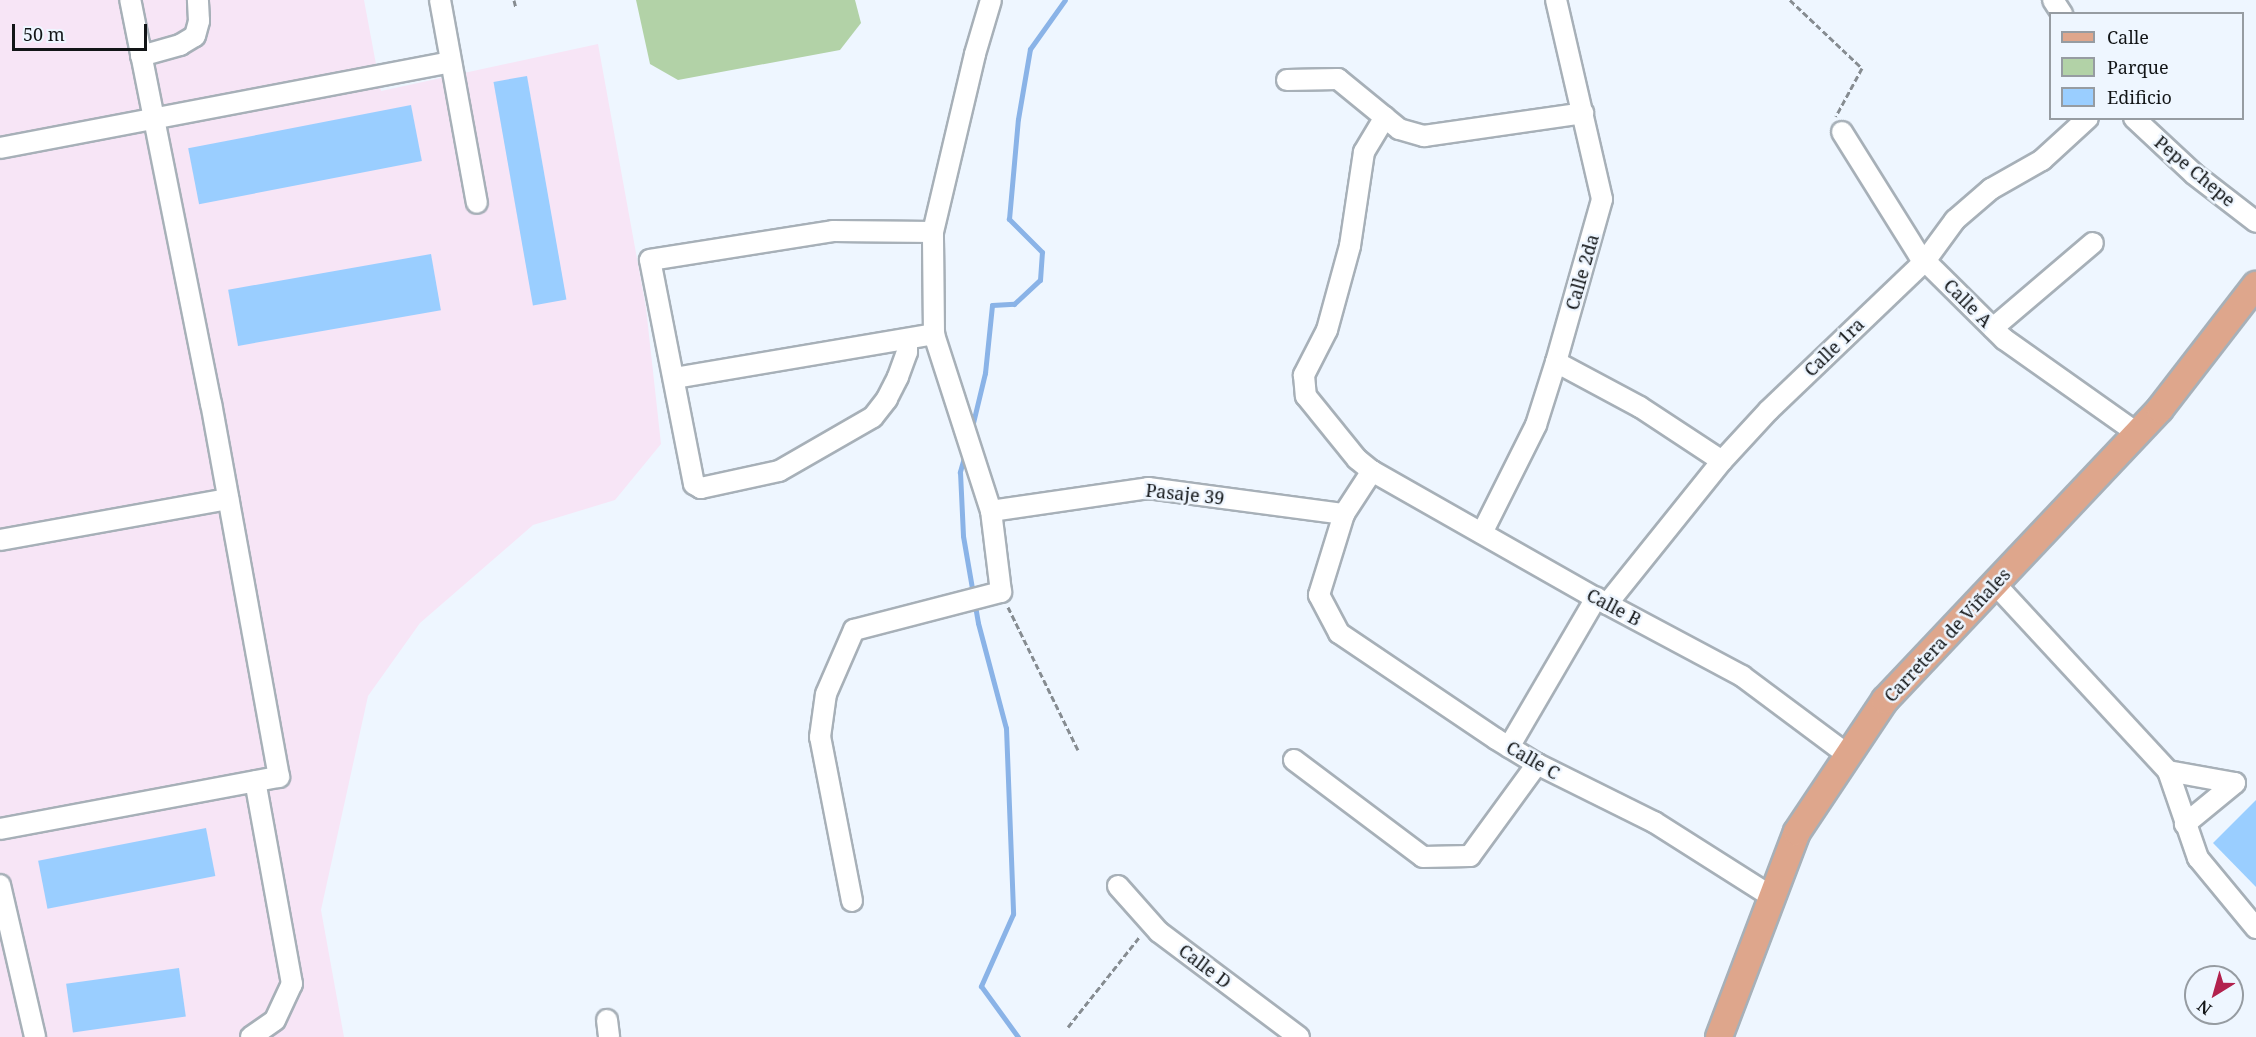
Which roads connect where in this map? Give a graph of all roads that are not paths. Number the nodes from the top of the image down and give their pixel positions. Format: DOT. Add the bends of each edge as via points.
graph roads {
  1 [pos="130,0"];
  2 [pos="198,0"];
  3 [pos="440,0"];
  4 [pos="991,0"];
  5 [pos="1556,0"];
  6 [pos="141,56"];
  7 [pos="450,62"];
  8 [pos="1287,80"];
  9 [pos="1583,113"];
  10 [pos="1384,117"];
  11 [pos="153,120"];
  12 [pos="2086,120"];
  13 [pos="2136,120"];
  14 [pos="1842,132"];
  15 [pos="0,148"];
  16 [pos="477,203"];
  17 [pos="2256,222"];
  18 [pos="933,232"];
  19 [pos="2093,243"];
  20 [pos="1925,261"];
  21 [pos="2256,285"];
  22 [pos="1993,328"];
  23 [pos="934,334"];
  24 [pos="907,341"];
  25 [pos="1557,362"];
  26 [pos="675,378"];
  27 [pos="2137,434"];
  28 [pos="1722,461"];
  29 [pos="1372,471"];
  30 [pos="228,499"];
  31 [pos="991,511"];
  32 [pos="1344,514"];
  33 [pos="1482,533"];
  34 [pos="0,540"];
  35 [pos="1995,584"];
  36 [pos="1601,601"];
  37 [pos="1509,747"];
  38 [pos="1848,755"];
  39 [pos="1294,760"];
  40 [pos="1537,764"];
  41 [pos="2168,771"];
  42 [pos="255,781"];
  43 [pos="2185,824"];
  44 [pos="0,829"];
  45 [pos="0,885"];
  46 [pos="1118,886"];
  47 [pos="1772,897"];
  48 [pos="852,901"];
  49 [pos="2256,928"];
  50 [pos="35,1037"];
  51 [pos="251,1037"];
  52 [pos="1299,1037"];
  53 [pos="1719,1037"];
  1 -- 6 [label="street"];
  2 -- 6 [label="street" via="200,21 195,36 180,45"];
  3 -- 7 [label="street"];
  4 -- 18 [label="street"];
  5 -- 9 [label="street, Calle 2da"];
  6 -- 11 [label="street"];
  7 -- 11 [label="street"];
  7 -- 16 [label="street"];
  8 -- 10 [label="street" via="1338,79"];
  9 -- 10 [label="street" via="1424,136 1399,129"];
  9 -- 25 [label="street, Calle 2da" via="1602,199"];
  10 -- 29 [label="street, Calle B" via="1364,152 1350,246 1327,330 1304,375 1306,396 1357,459"];
  11 -- 15 [label="street"];
  11 -- 30 [label="street"];
  12 -- 20 [label="street, Calle 1ra" via="2042,160 1991,189 1955,220"];
  13 -- 17 [label="street, Pepe Chepe" via="2194,174"];
  14 -- 20 [label="street, Calle A"];
  18 -- 23 [label="street"];
  18 -- 26 [label="street" via="833,231 650,260"];
  19 -- 22 [label="street"];
  20 -- 22 [label="street, Calle A"];
  20 -- 28 [label="street, Calle 1ra"];
  21 -- 27 [label="main road, Carretera de Viñales"];
  22 -- 27 [label="street, Calle A"];
  23 -- 24 [label="street"];
  23 -- 31 [label="street"];
  24 -- 26 [label="street"];
  24 -- 26 [label="street" via="898,377 873,417 778,471 701,488 694,484"];
  25 -- 28 [label="street" via="1640,407"];
  25 -- 33 [label="street, Calle 2da" via="1536,425"];
  27 -- 35 [label="main road, Carretera de Viñales"];
  28 -- 36 [label="street, Calle 1ra"];
  29 -- 32 [label="street"];
  29 -- 33 [label="street, Calle B"];
  30 -- 34 [label="street"];
  30 -- 42 [label="street" via="279,777"];
  31 -- 32 [label="street, Pasaje 39" via="1148,488"];
  31 -- 48 [label="street" via="1001,591 854,630 826,693 820,737"];
  32 -- 37 [label="street, Calle C" via="1319,595 1339,633"];
  33 -- 36 [label="street, Calle B"];
  35 -- 38 [label="main road, Carretera de Viñales" via="1885,700"];
  35 -- 41 [label="street"];
  36 -- 37 [label="street, Calle 1ra"];
  36 -- 38 [label="street, Calle B" via="1742,676"];
  37 -- 40 [label="street, Calle C"];
  38 -- 47 [label="main road, Carretera de Viñales" via="1797,832"];
  39 -- 40 [label="street" via="1423,857 1470,856"];
  40 -- 47 [label="street, Calle C" via="1654,822"];
  41 -- 43 [label="street"];
  41 -- 43 [label="street" via="2235,783"];
  42 -- 44 [label="street"];
  42 -- 51 [label="street" via="292,984 275,1020"];
  43 -- 49 [label="street" via="2198,858"];
  45 -- 50 [label="street"];
  46 -- 52 [label="street, Calle D" via="1151,923"];
  47 -- 53 [label="main road, Carretera de Viñales"];
}
